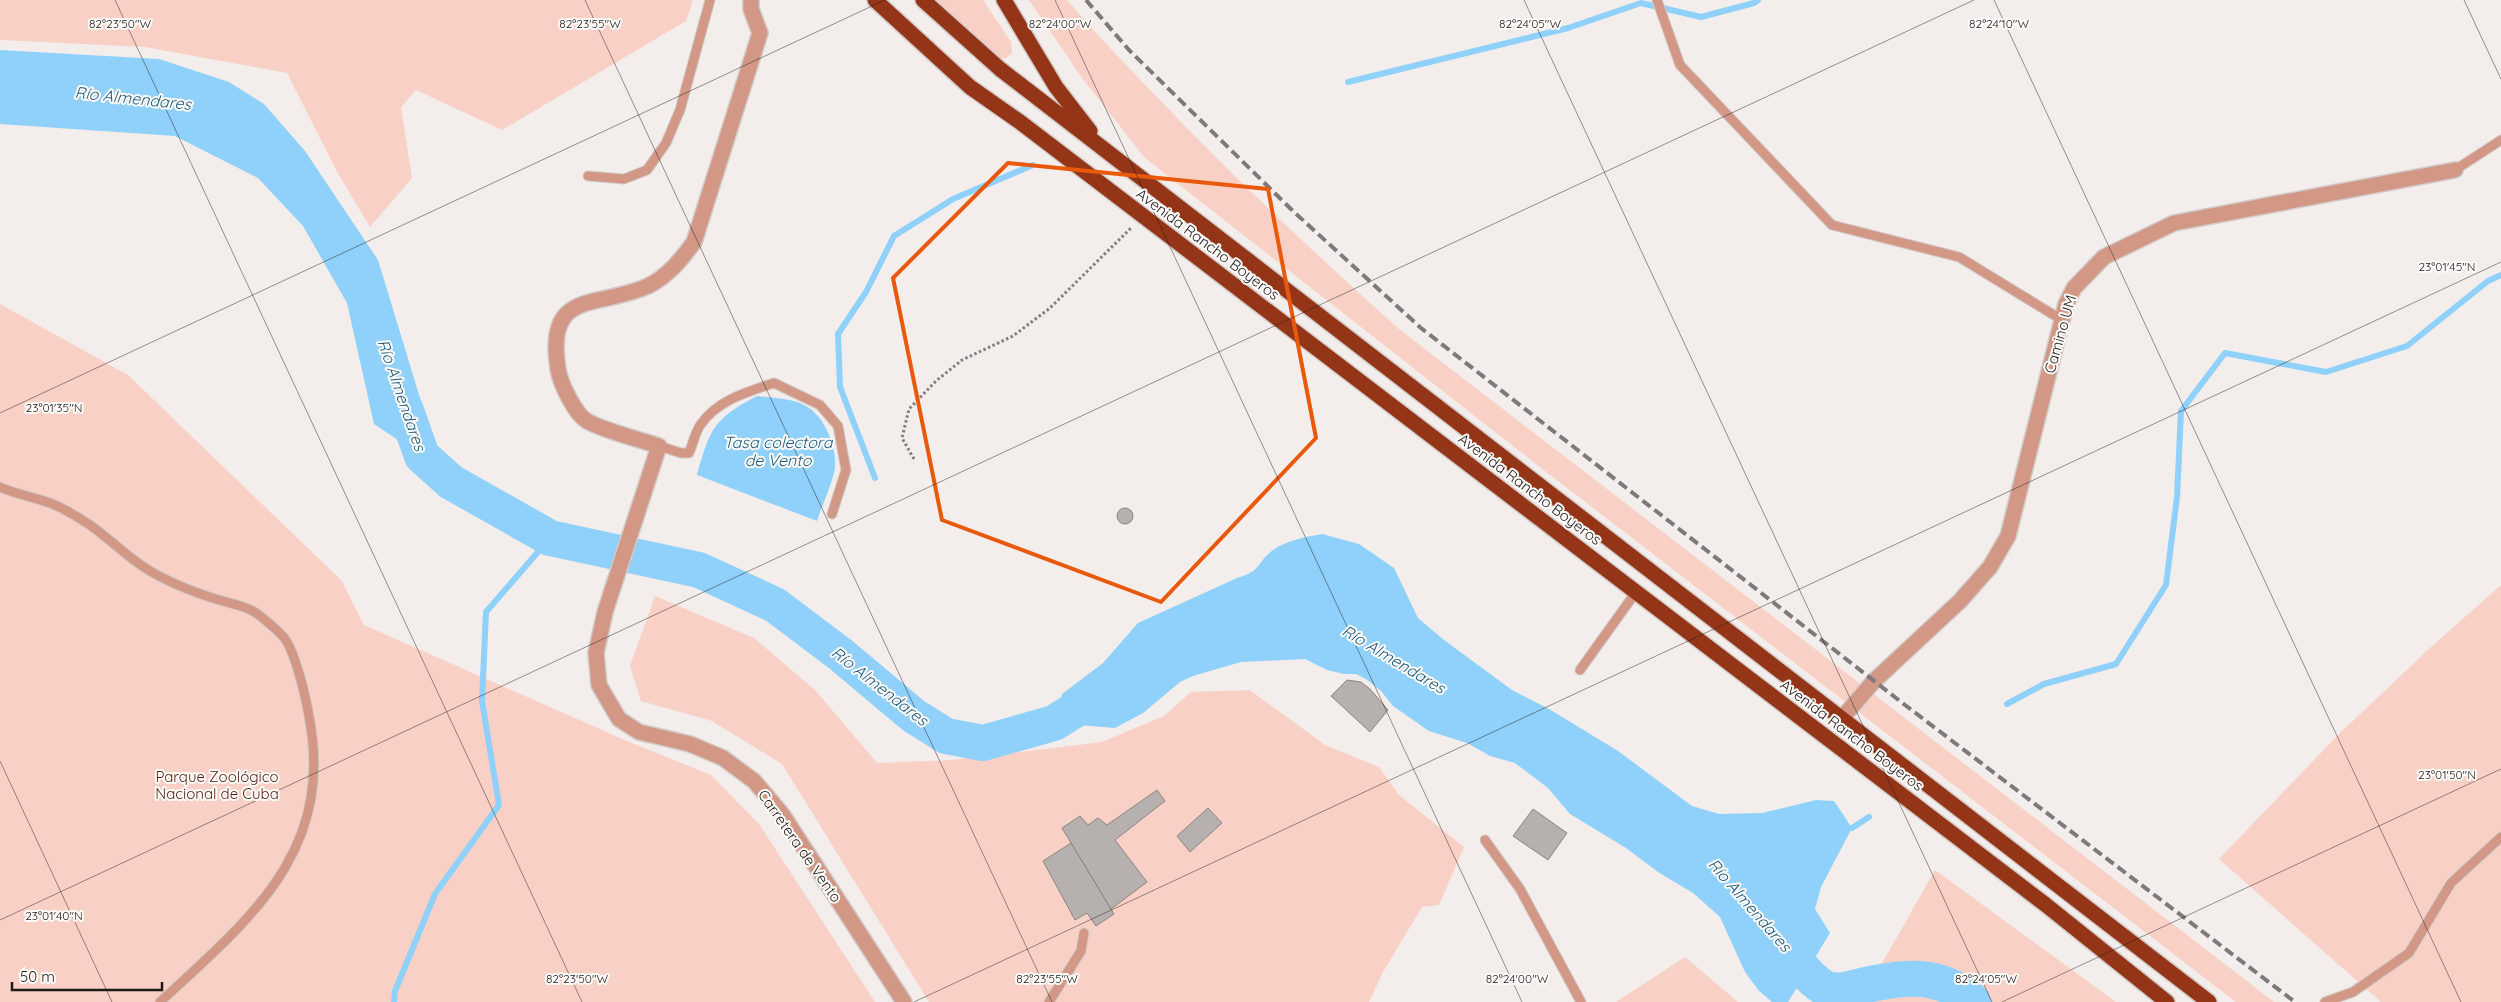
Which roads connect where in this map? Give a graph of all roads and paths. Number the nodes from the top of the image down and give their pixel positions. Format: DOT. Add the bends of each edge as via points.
graph roads {
  1 [pos="710,0"];
  2 [pos="751,0"];
  3 [pos="875,0"];
  4 [pos="923,0"];
  5 [pos="1004,0"];
  6 [pos="1657,0"];
  7 [pos="2501,140"];
  8 [pos="1128,169"];
  9 [pos="2455,170"];
  10 [pos="588,176"];
  11 [pos="1143,216"];
  12 [pos="2062,320"];
  13 [pos="659,446"];
  14 [pos="914,459"];
  15 [pos="0,487"];
  16 [pos="832,514"];
  17 [pos="1636,592"];
  18 [pos="1580,670"];
  19 [pos="1843,717"];
  20 [pos="2501,837"];
  21 [pos="1485,840"];
  22 [pos="1084,932"];
  23 [pos="160,1002"];
  24 [pos="904,1002"];
  25 [pos="1049,1002"];
  26 [pos="1581,1002"];
  27 [pos="2168,1002"];
  28 [pos="2209,1002"];
  29 [pos="2325,1002"];
  1 -- 10 [label="lane" via="680,110 666,143 648,170 624,179"];
  2 -- 13 [label="street" via="760,32 694,242 669,273 647,286 583,303 566,314 556,331 554,350 559,376 586,421"];
  3 -- 11 [label="highway, Avenida Rancho Boyeros" via="970,87"];
  4 -- 8 [label="highway, Avenida Rancho Boyeros" via="1000,69"];
  5 -- 8 [label="highway" via="1073,111"];
  6 -- 12 [label="lane" via="1680,65 1832,225 1959,257"];
  7 -- 9 [label="lane"];
  8 -- 19 [label="highway, Avenida Rancho Boyeros" via="1554,499"];
  9 -- 12 [label="street, Camino UM" via="2174,223 2104,257 2074,288"];
  11 -- 14 [label="path" via="1050,308 1013,336 962,360 909,409 902,438"];
  11 -- 17 [label="highway, Avenida Rancho Boyeros"];
  12 -- 19 [label="street, Camino UM" via="2008,536 1990,567 1960,601 1874,681"];
  13 -- 16 [label="lane" via="690,453 700,425 714,408 774,383 820,405 838,426 846,470"];
  13 -- 24 [label="street, Carretera de Vento" via="605,612 596,653 600,685 619,719 639,732 690,744 723,758 754,781 782,814"];
  15 -- 23 [label="lane" via="52,504 90,526 127,557 159,576 197,593 253,610 286,639 304,688 312,729 314,764 309,805 300,839 288,865 264,900 228,939"];
  17 -- 18 [label="lane"];
  17 -- 27 [label="highway, Avenida Rancho Boyeros"];
  19 -- 28 [label="highway, Avenida Rancho Boyeros"];
  20 -- 29 [label="lane" via="2451,883 2409,953 2353,992"];
  21 -- 26 [label="lane" via="1520,889"];
  22 -- 25 [label="lane" via="1081,951"];
}
